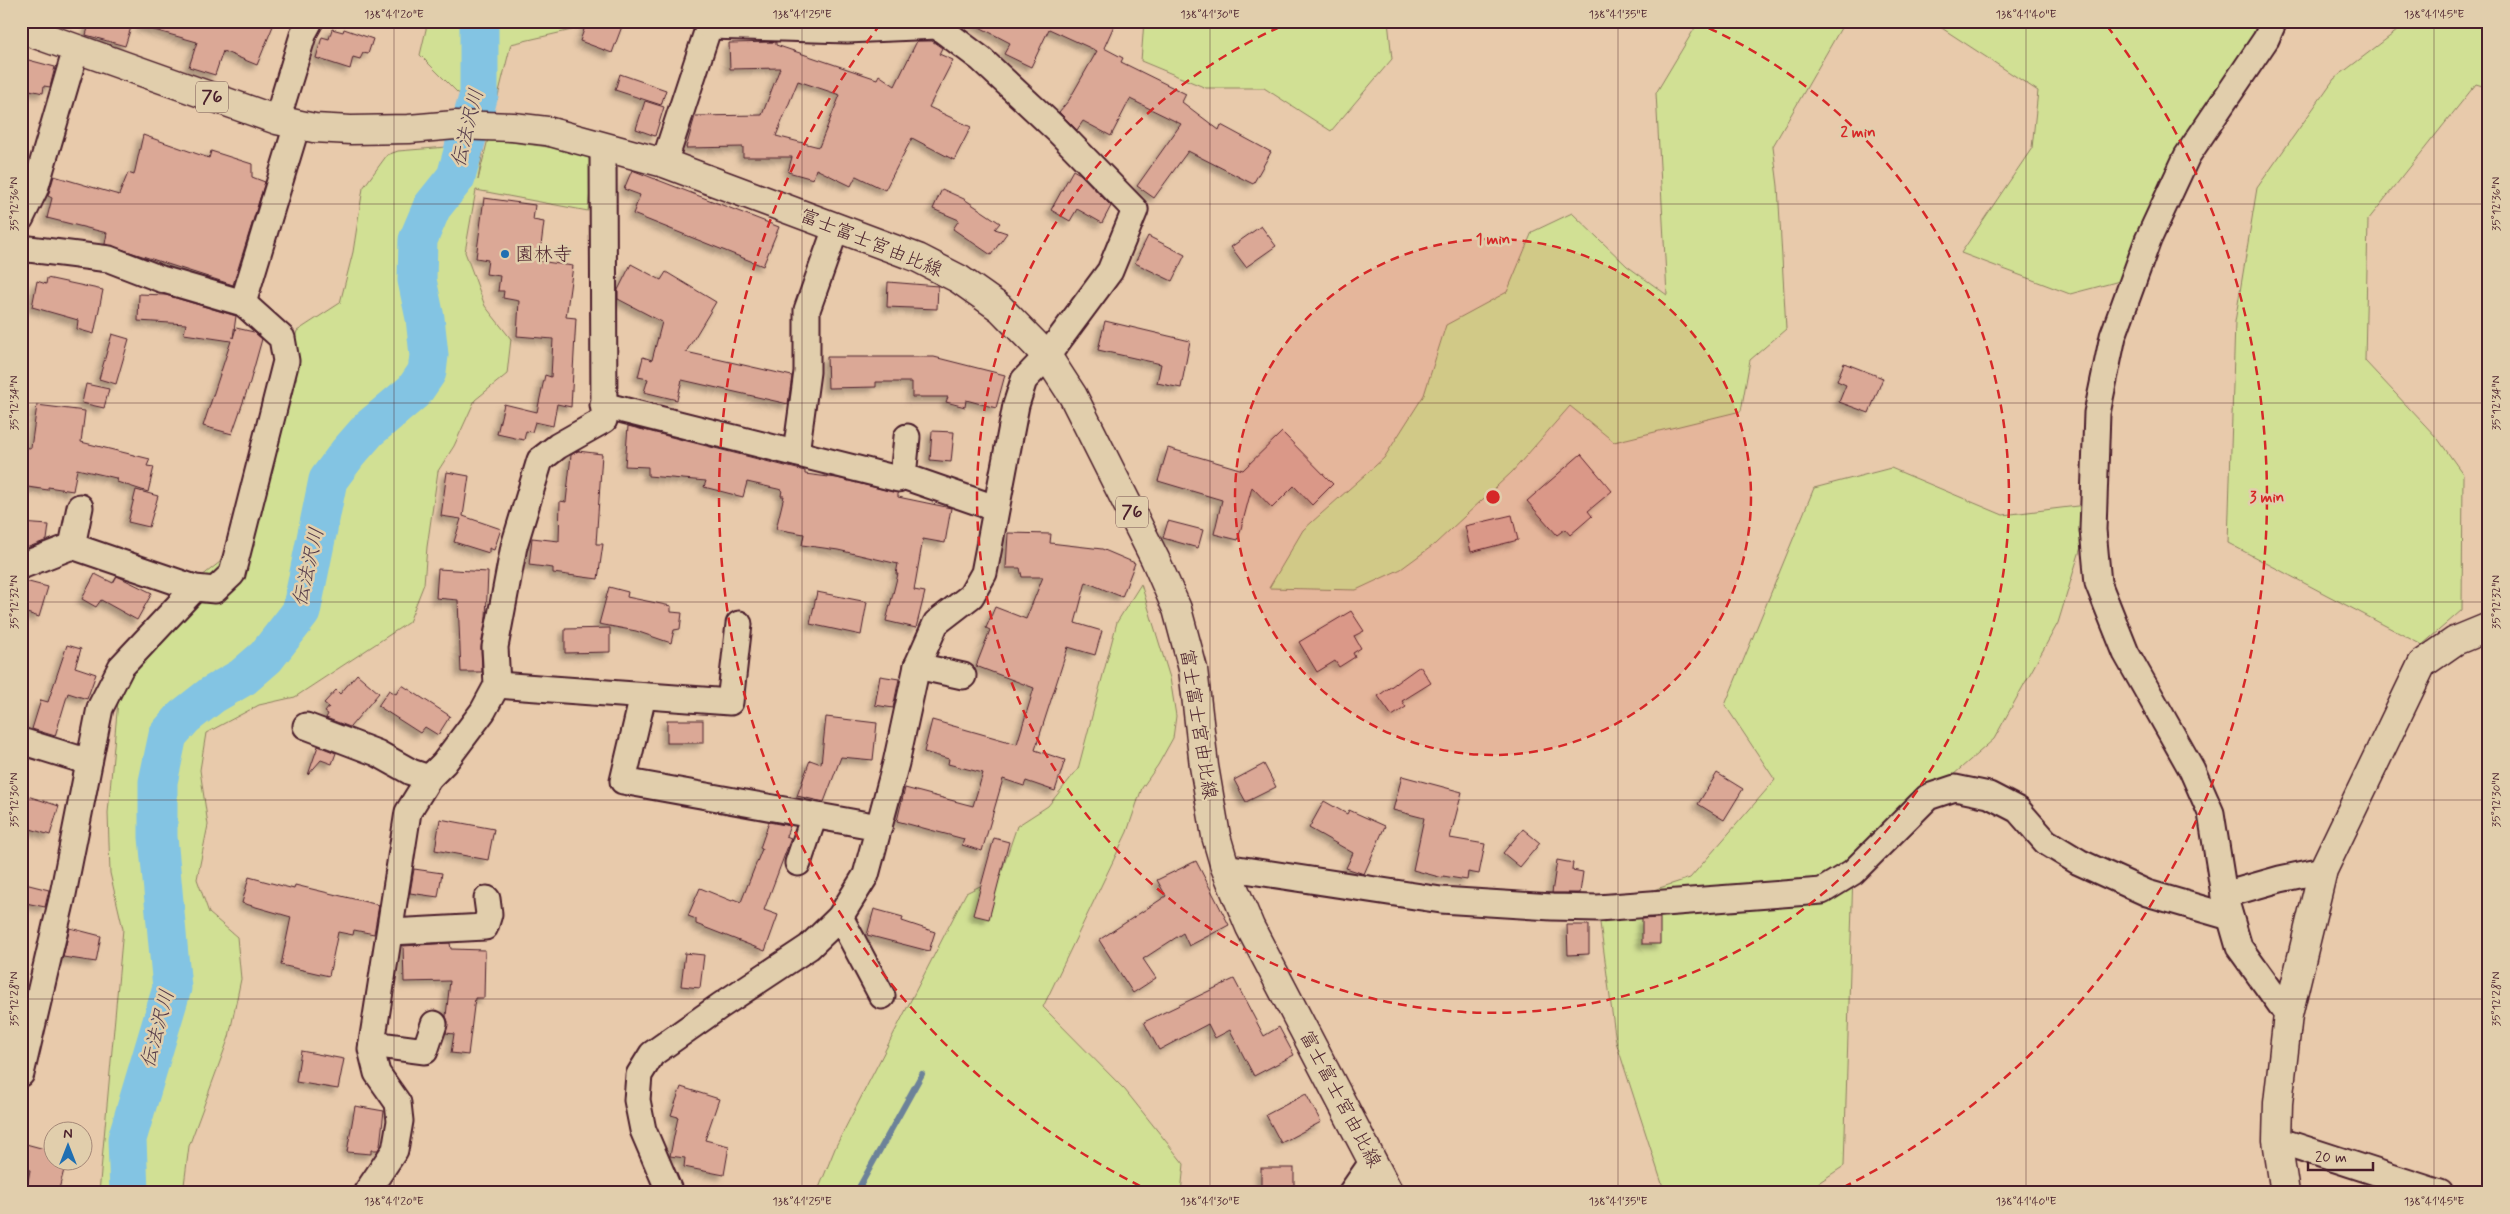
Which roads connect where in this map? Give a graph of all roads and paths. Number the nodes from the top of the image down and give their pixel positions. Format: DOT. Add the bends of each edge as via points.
graph roads {
  1 [pos="310,21"];
  2 [pos="2274,21"];
  3 [pos="708,24"];
  4 [pos="943,25"];
  5 [pos="21,29"];
  6 [pos="76,49"];
  7 [pos="287,123"];
  8 [pos="603,147"];
  9 [pos="664,163"];
  10 [pos="21,218"];
  11 [pos="836,228"];
  12 [pos="21,248"];
  13 [pos="243,304"];
  14 [pos="1047,356"];
  15 [pos="604,406"];
  16 [pos="907,437"];
  17 [pos="796,453"];
  18 [pos="903,476"];
  19 [pos="80,507"];
  20 [pos="995,508"];
  21 [pos="72,546"];
  22 [pos="21,566"];
  23 [pos="195,588"];
  24 [pos="740,624"];
  25 [pos="2489,627"];
  26 [pos="917,666"];
  27 [pos="963,676"];
  28 [pos="497,685"];
  29 [pos="643,696"];
  30 [pos="306,726"];
  31 [pos="21,741"];
  32 [pos="89,762"];
  33 [pos="429,778"];
  34 [pos="814,816"];
  35 [pos="879,827"];
  36 [pos="798,863"];
  37 [pos="1225,868"];
  38 [pos="2323,870"];
  39 [pos="487,899"];
  40 [pos="2227,906"];
  41 [pos="840,916"];
  42 [pos="391,932"];
  43 [pos="882,996"];
  44 [pos="2288,1015"];
  45 [pos="434,1024"];
  46 [pos="372,1044"];
  47 [pos="21,1074"];
  48 [pos="2277,1140"];
  49 [pos="1373,1161"];
  50 [pos="366,1193"];
  51 [pos="670,1193"];
  52 [pos="1351,1193"];
  53 [pos="1389,1193"];
  54 [pos="2284,1193"];
  55 [pos="2440,1193"];
  1 -- 7 [label="street" via="304,32"];
  2 -- 40 [label="street" via="2266,39 2187,156 2148,240 2113,336 2097,413 2093,530 2098,583 2126,654 2192,770 2211,814"];
  3 -- 4 [label="street" via="847,30"];
  3 -- 9 [label="street"];
  4 -- 14 [label="street" via="1057,130 1135,210 1110,270"];
  5 -- 6 [label="main road, 富士富士宮由比線 / 76"];
  6 -- 7 [label="main road, 富士富士宮由比線 / 76"];
  6 -- 10 [label="street" via="35,189"];
  7 -- 8 [label="main road, 富士富士宮由比線 / 76" via="351,130 455,125 513,127 547,131"];
  7 -- 13 [label="street"];
  8 -- 9 [label="main road, 富士富士宮由比線 / 76"];
  8 -- 15 [label="street"];
  9 -- 11 [label="main road, 富士富士宮由比線 / 76"];
  11 -- 14 [label="main road, 富士富士宮由比線 / 76" via="918,258 960,279 1000,308"];
  11 -- 17 [label="street" via="807,310 807,372"];
  12 -- 13 [label="street" via="109,260"];
  13 -- 23 [label="street" via="282,338 286,361 232,574 214,590"];
  14 -- 20 [label="street" via="1024,380"];
  14 -- 37 [label="main road, 富士富士宮由比線 / 76" via="1107,462 1176,609 1193,668 1204,766"];
  15 -- 17 [label="street"];
  15 -- 28 [label="street" via="604,420 540,460 514,546 495,647"];
  16 -- 18 [label="street"];
  17 -- 18 [label="street" via="898,479"];
  18 -- 20 [label="street"];
  19 -- 21 [label="street"];
  20 -- 26 [label="street" via="984,573 971,596 936,623"];
  21 -- 22 [label="street"];
  21 -- 23 [label="street"];
  23 -- 32 [label="street" via="122,667 100,708"];
  24 -- 29 [label="street" via="730,702"];
  25 -- 38 [label="main road" via="2455,641 2422,664"];
  26 -- 27 [label="street"];
  26 -- 35 [label="street"];
  28 -- 29 [label="street"];
  28 -- 33 [label="street" via="483,711"];
  29 -- 34 [label="street" via="622,781"];
  30 -- 33 [label="street" via="377,753"];
  31 -- 32 [label="street"];
  32 -- 47 [label="street" via="62,899"];
  33 -- 42 [label="street" via="408,812"];
  34 -- 35 [label="street"];
  34 -- 36 [label="street"];
  35 -- 41 [label="street" via="866,875"];
  37 -- 40 [label="street" via="1441,900 1598,908 1822,891 1853,872 1928,797 1955,788 1989,795 2018,810 2046,842 2078,862 2147,893"];
  37 -- 49 [label="main road, 富士富士宮由比線 / 76" via="1250,926"];
  38 -- 40 [label="street" via="2280,879"];
  38 -- 44 [label="main road"];
  39 -- 42 [label="street" via="489,914 485,927"];
  40 -- 44 [label="street" via="2239,947"];
  41 -- 43 [label="street"];
  41 -- 51 [label="street" via="809,947 652,1054 639,1075 637,1100 643,1130"];
  42 -- 46 [label="street"];
  44 -- 48 [label="main road"];
  45 -- 46 [label="street" via="425,1052"];
  46 -- 50 [label="street" via="377,1073 398,1103 400,1121 395,1150"];
  48 -- 54 [label="main road"];
  48 -- 55 [label="street"];
  49 -- 52 [label="street"];
  49 -- 53 [label="main road, 富士富士宮由比線 / 76"];
}
